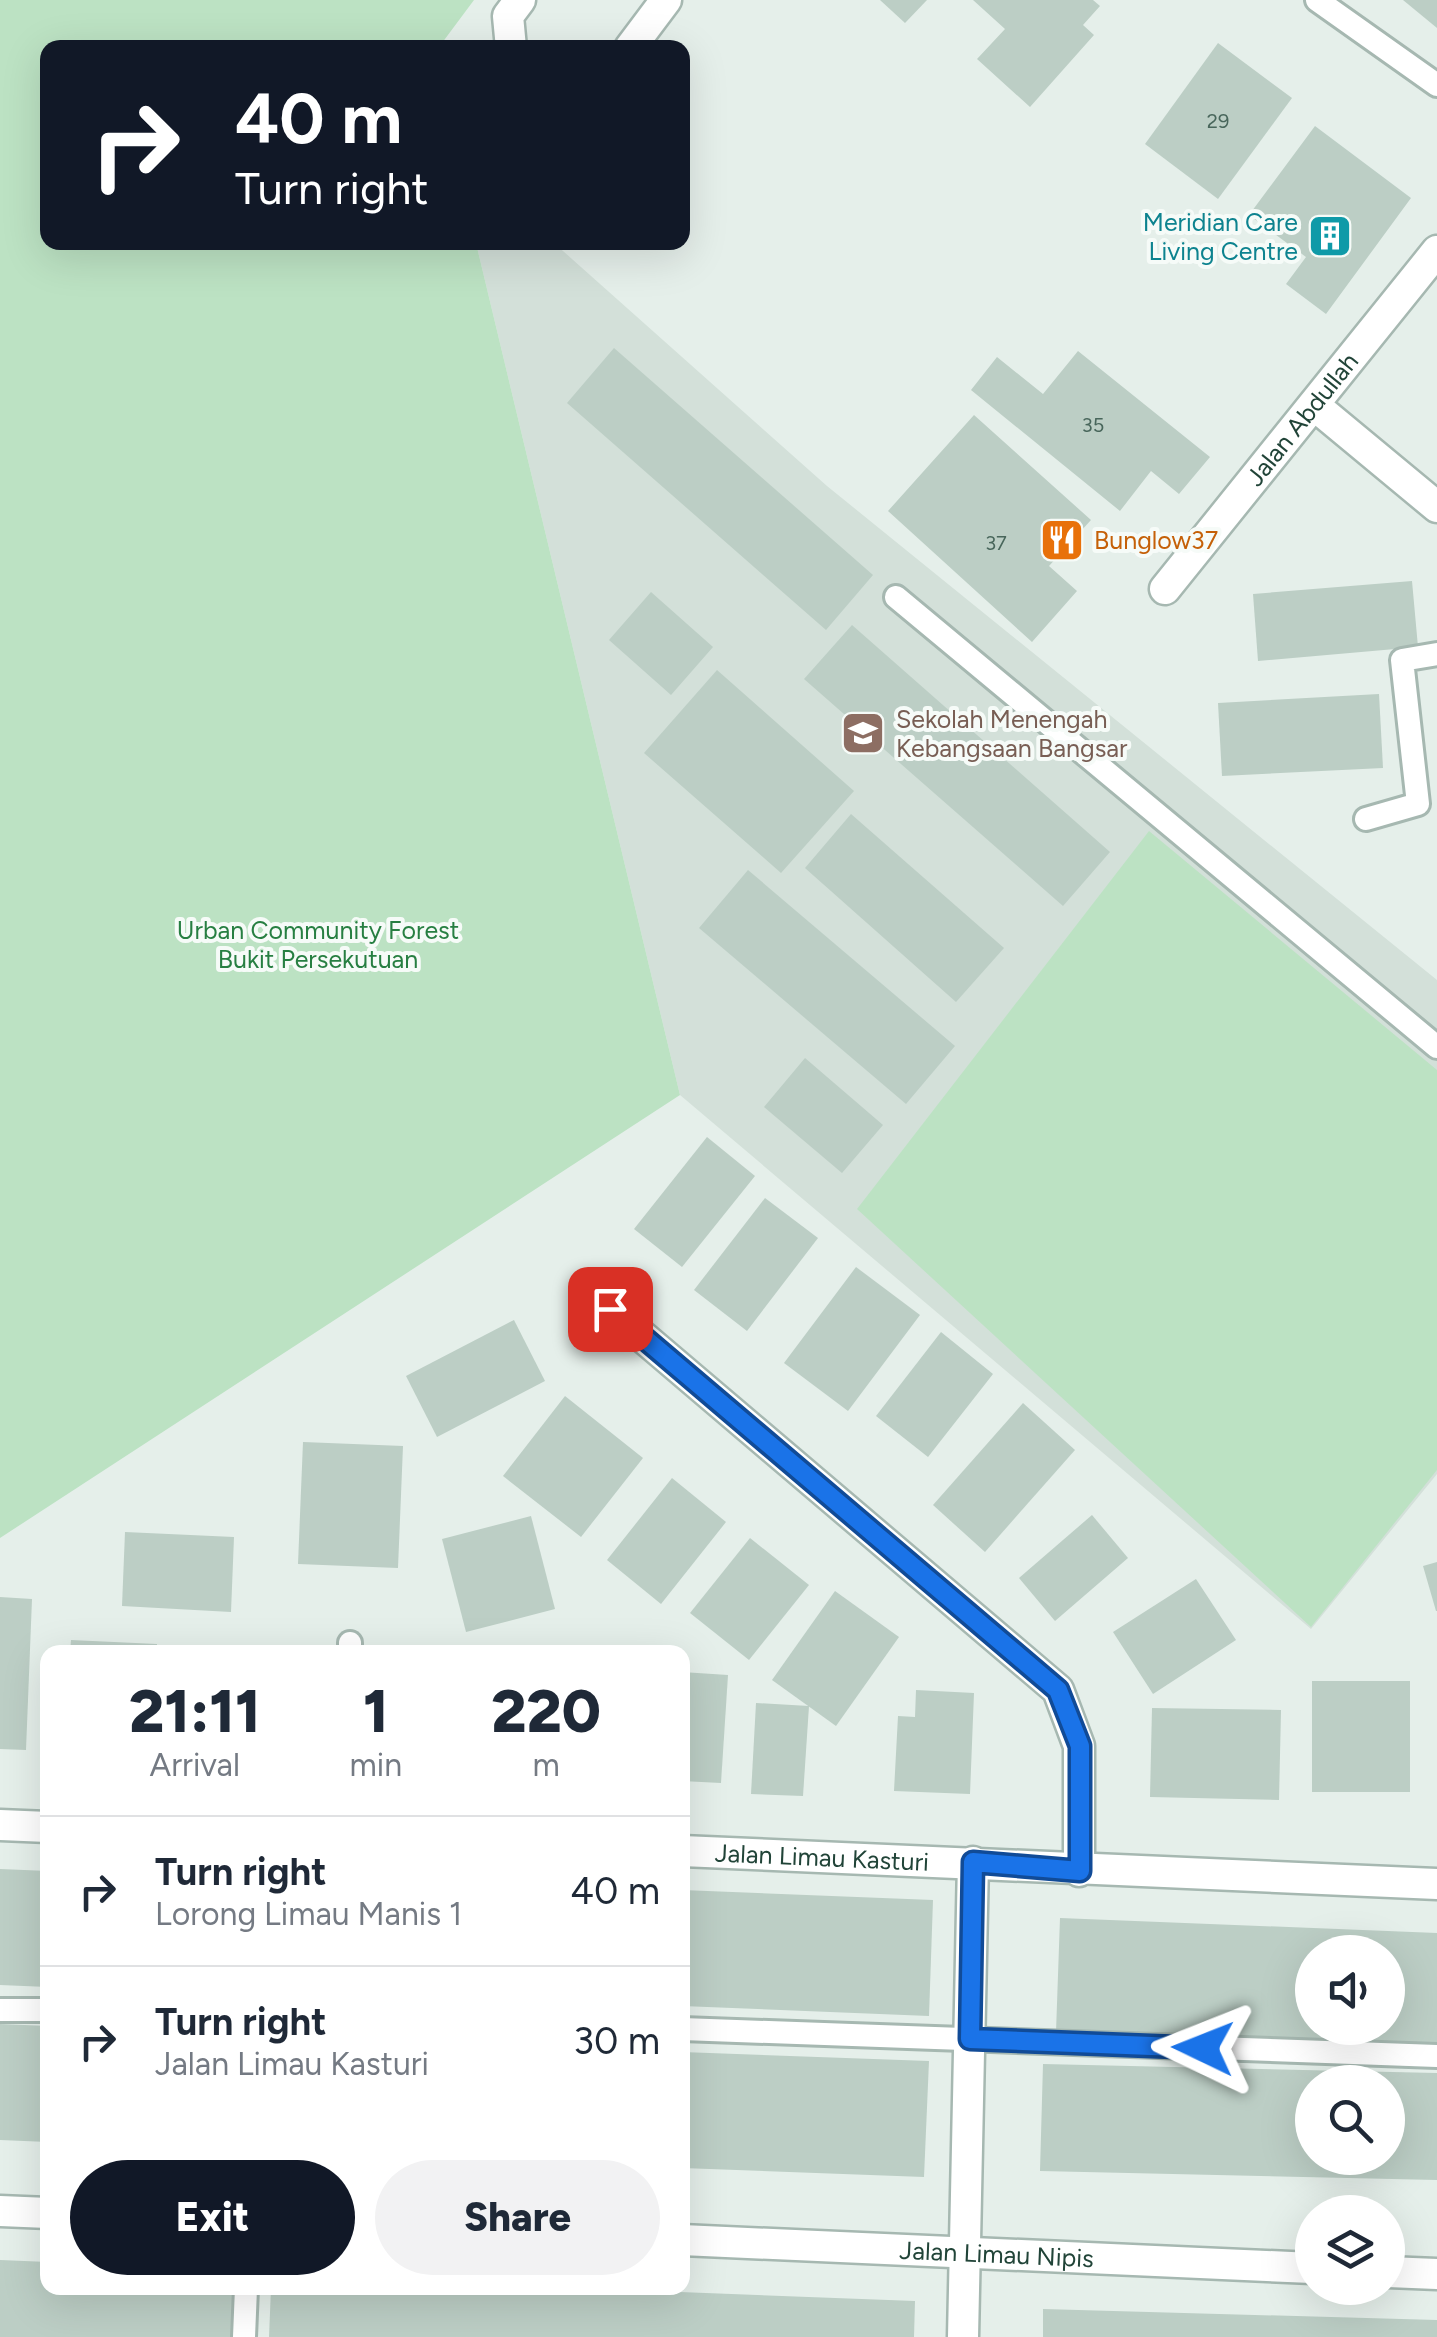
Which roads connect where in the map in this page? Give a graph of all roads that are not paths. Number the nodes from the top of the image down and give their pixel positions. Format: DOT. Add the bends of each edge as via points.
graph roads {
  1 [pos="520,0"];
  2 [pos="666,0"];
  3 [pos="1316,0"];
  4 [pos="510,40"];
  5 [pos="636,40"];
  6 [pos="1437,86"];
  7 [pos="1437,251"];
  8 [pos="1314,405"];
  9 [pos="1437,507"];
  10 [pos="1165,590"];
  11 [pos="896,597"];
  12 [pos="1437,654"];
  13 [pos="1366,819"];
  14 [pos="1437,1047"];
  15 [pos="610,1309"];
  16 [pos="0,1825"];
  17 [pos="40,1827"];
  18 [pos="690,1851"];
  19 [pos="973,1862"];
  20 [pos="1080,1871"];
  21 [pos="1437,1884"];
  22 [pos="0,2010"];
  23 [pos="40,2010"];
  24 [pos="690,2029"];
  25 [pos="970,2039"];
  26 [pos="1437,2056"];
  27 [pos="0,2210"];
  28 [pos="40,2212"];
  29 [pos="690,2240"];
  30 [pos="965,2253"];
  31 [pos="1295,2267"];
  32 [pos="1405,2273"];
  33 [pos="1437,2274"];
  34 [pos="246,2295"];
  35 [pos="244,2337"];
  36 [pos="964,2337"];
  1 -- 4 [label="street" via="508,16"];
  2 -- 5 [label="street"];
  3 -- 6 [label="lane"];
  7 -- 8 [label="street, Jalan Abdullah"];
  8 -- 9 [label="street"];
  8 -- 10 [label="street, Jalan Abdullah"];
  11 -- 14 [label="lane"];
  12 -- 13 [label="lane" via="1402,660 1418,804"];
  15 -- 20 [label="street" via="1058,1690 1080,1746"];
  16 -- 17 [label="street"];
  18 -- 19 [label="street, Jalan Limau Kasturi"];
  19 -- 20 [label="street, Jalan Limau Kasturi"];
  19 -- 25 [label="street"];
  20 -- 21 [label="street, Jalan Limau Kasturi"];
  22 -- 23 [label="lane"];
  24 -- 25 [label="lane"];
  25 -- 26 [label="lane"];
  25 -- 30 [label="street"];
  27 -- 28 [label="street"];
  29 -- 30 [label="street, Jalan Limau Nipis"];
  30 -- 31 [label="street, Jalan Limau Nipis"];
  30 -- 36 [label="street"];
  32 -- 33 [label="street"];
  34 -- 35 [label="lane"];
}
